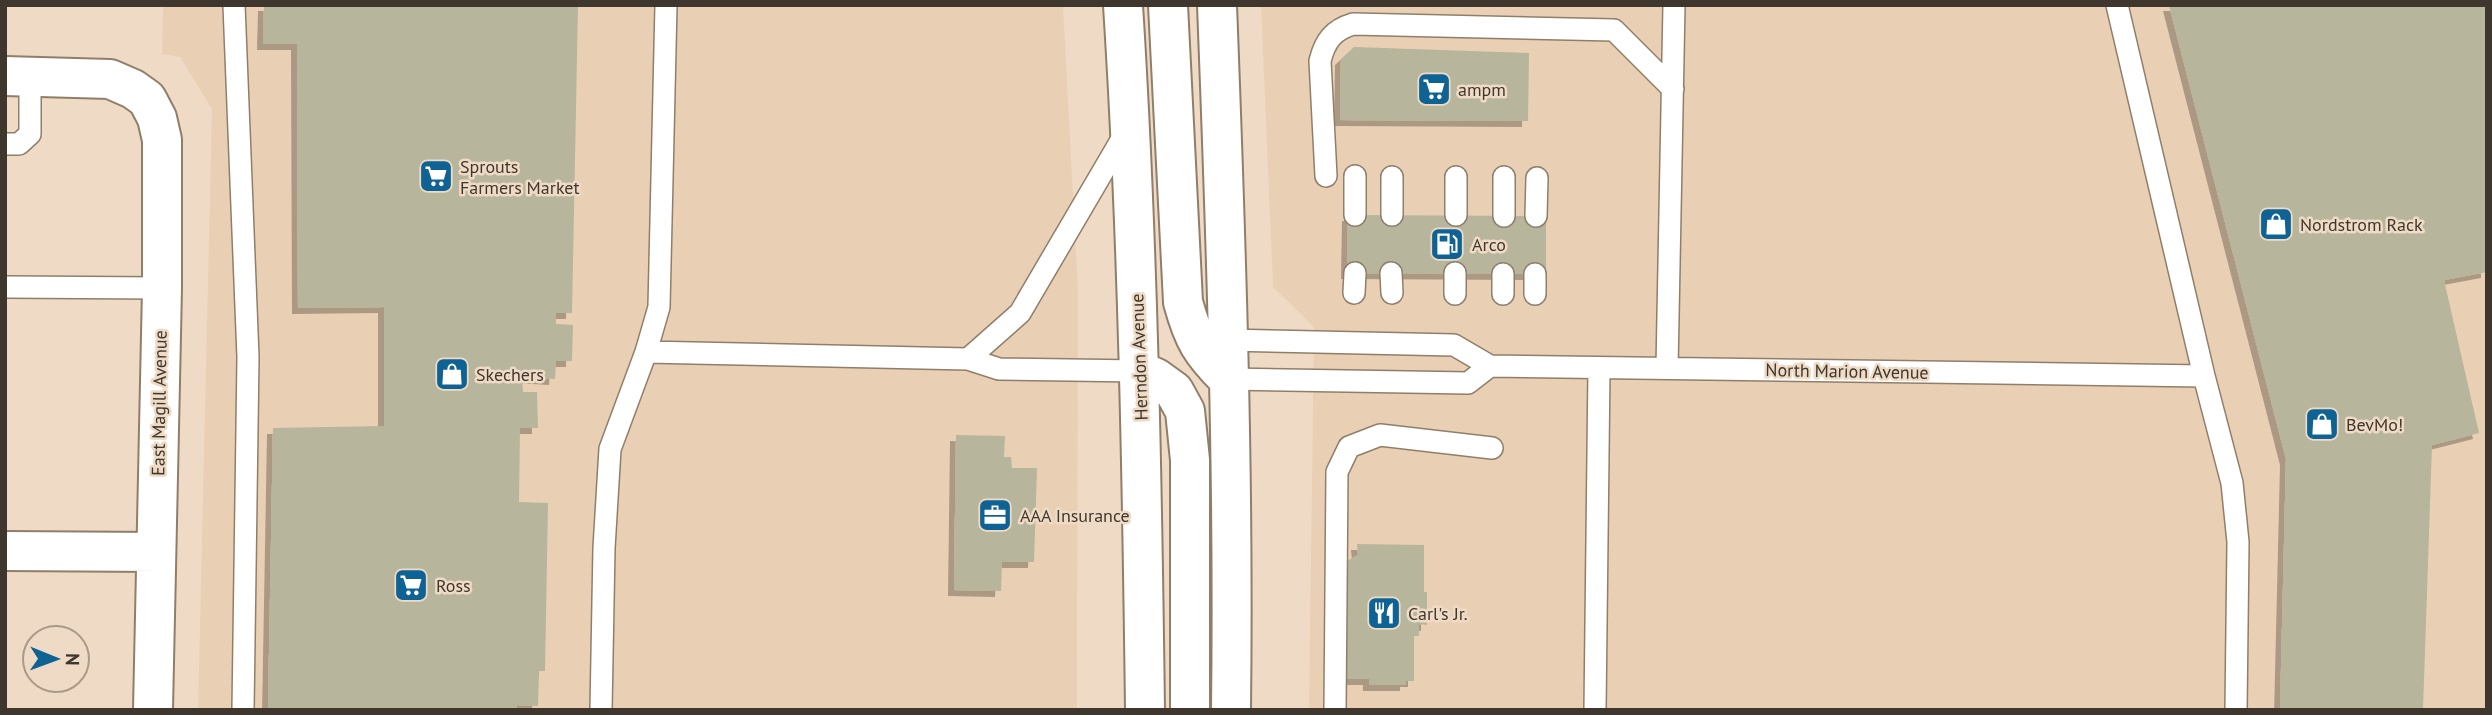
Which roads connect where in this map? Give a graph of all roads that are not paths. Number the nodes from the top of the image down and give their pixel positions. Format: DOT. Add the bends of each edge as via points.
graph roads {
  1 [pos="234,5"];
  2 [pos="666,5"];
  3 [pos="1123,5"];
  4 [pos="1168,5"];
  5 [pos="1217,5"];
  6 [pos="1674,5"];
  7 [pos="2117,5"];
  8 [pos="17,76"];
  9 [pos="1673,89"];
  10 [pos="1130,124"];
  11 [pos="5,144"];
  12 [pos="1326,176"];
  13 [pos="1355,176"];
  14 [pos="1392,177"];
  15 [pos="1456,177"];
  16 [pos="1504,177"];
  17 [pos="1537,178"];
  18 [pos="1355,215"];
  19 [pos="1392,215"];
  20 [pos="1456,215"];
  21 [pos="1504,216"];
  22 [pos="1536,216"];
  23 [pos="5,287"];
  24 [pos="162,288"];
  25 [pos="1227,340"];
  26 [pos="646,352"];
  27 [pos="968,359"];
  28 [pos="1490,366"];
  29 [pos="1599,368"];
  30 [pos="1667,369"];
  31 [pos="1140,371"];
  32 [pos="2203,376"];
  33 [pos="1228,379"];
  34 [pos="1492,448"];
  35 [pos="5,551"];
  36 [pos="156,552"];
  37 [pos="153,710"];
  38 [pos="243,710"];
  39 [pos="601,710"];
  40 [pos="1144,710"];
  41 [pos="1189,710"];
  42 [pos="1231,710"];
  43 [pos="1335,710"];
  44 [pos="1595,710"];
  45 [pos="2236,710"];
  1 -- 38 [label="lane" via="248,358"];
  2 -- 26 [label="lane" via="659,307"];
  3 -- 10 [label="main road, Herndon Avenue"];
  4 -- 33 [label="main road" via="1183,302 1198,344"];
  5 -- 25 [label="main road"];
  6 -- 9 [label="lane"];
  7 -- 32 [label="lane"];
  8 -- 11 [label="lane" via="30,134 19,144"];
  8 -- 24 [label="main road, East Magill Avenue" via="110,79 147,99 162,140"];
  9 -- 12 [label="lane" via="1614,30 1353,24 1339,28 1331,37 1321,61"];
  9 -- 30 [label="lane"];
  10 -- 27 [label="lane" via="1020,313"];
  10 -- 31 [label="main road, Herndon Avenue"];
  13 -- 18 [label="lane"];
  14 -- 19 [label="lane"];
  15 -- 20 [label="lane"];
  16 -- 21 [label="lane"];
  17 -- 22 [label="lane"];
  23 -- 24 [label="lane"];
  24 -- 36 [label="main road, East Magill Avenue"];
  25 -- 28 [label="lane, North Marion Avenue" via="1454,345"];
  25 -- 33 [label="main road"];
  26 -- 27 [label="lane"];
  26 -- 39 [label="lane" via="610,449"];
  27 -- 31 [label="lane" via="999,369"];
  28 -- 29 [label="lane, North Marion Avenue"];
  28 -- 33 [label="lane" via="1468,383"];
  29 -- 30 [label="lane, North Marion Avenue"];
  29 -- 44 [label="lane"];
  30 -- 32 [label="lane, North Marion Avenue"];
  31 -- 40 [label="main road, Herndon Avenue"];
  31 -- 41 [label="main road" via="1174,391 1185,411 1190,460"];
  32 -- 45 [label="lane" via="2232,484 2238,542"];
  33 -- 42 [label="main road"];
  34 -- 43 [label="lane" via="1380,435 1349,447 1337,472"];
  35 -- 36 [label="main road"];
  36 -- 37 [label="main road, East Magill Avenue"];
}
